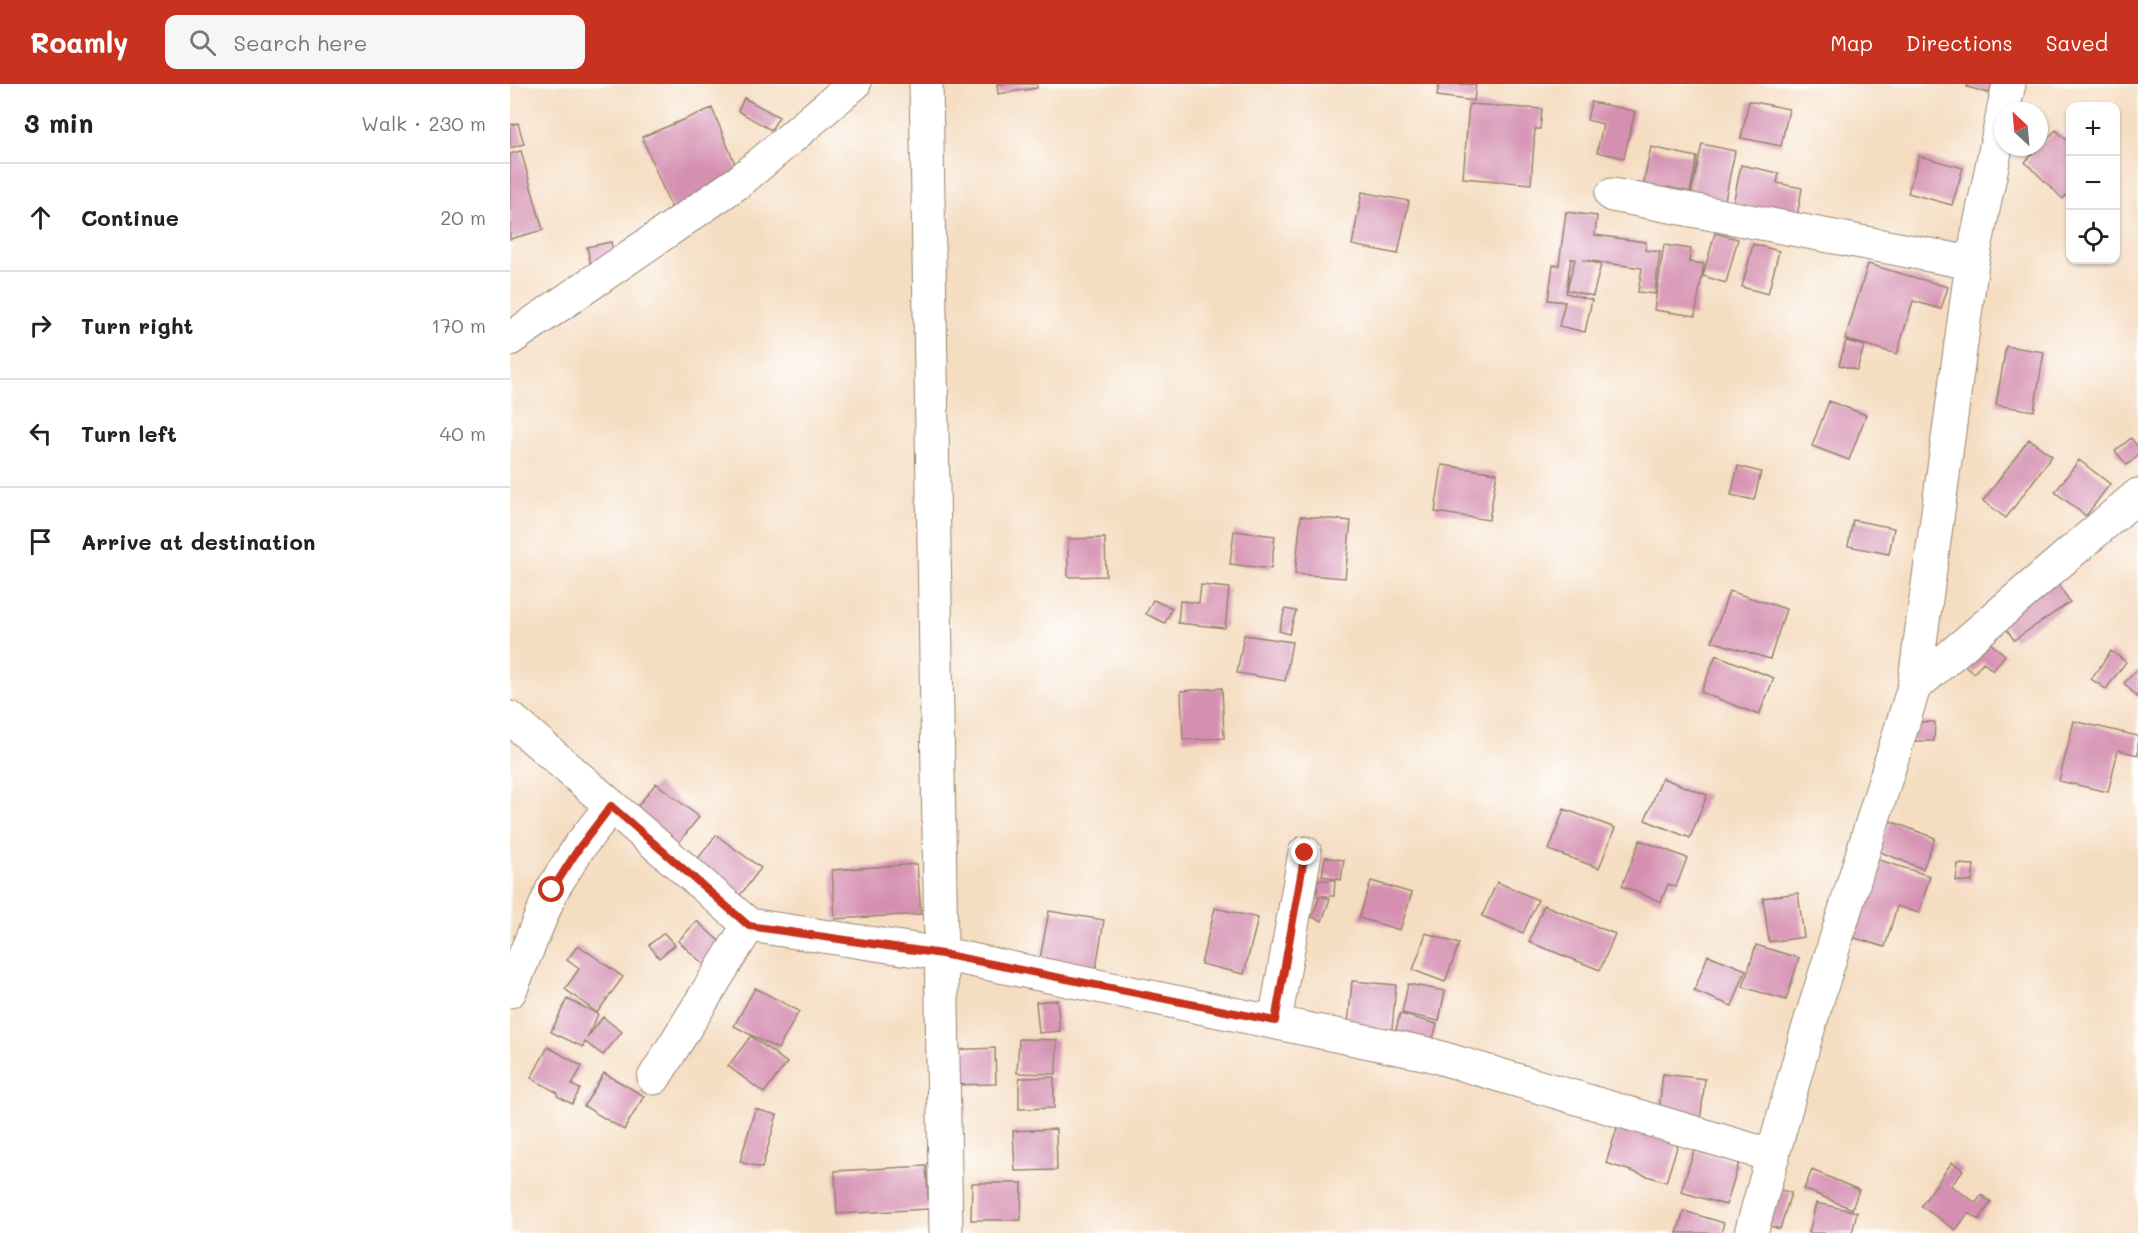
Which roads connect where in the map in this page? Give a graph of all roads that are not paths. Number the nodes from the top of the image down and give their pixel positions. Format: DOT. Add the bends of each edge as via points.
graph roads {
  1 [pos="854,84"];
  2 [pos="926,84"];
  3 [pos="2009,84"];
  4 [pos="2005,102"];
  5 [pos="1994,156"];
  6 [pos="1612,195"];
  7 [pos="1972,263"];
  8 [pos="510,339"];
  9 [pos="2138,495"];
  10 [pos="1914,687"];
  11 [pos="510,718"];
  12 [pos="611,806"];
  13 [pos="1305,853"];
  14 [pos="749,926"];
  15 [pos="942,954"];
  16 [pos="510,991"];
  17 [pos="1275,1021"];
  18 [pos="654,1078"];
  19 [pos="1773,1156"];
  20 [pos="946,1233"];
  21 [pos="1751,1233"];
  1 -- 8 [label="street" via="740,181"];
  2 -- 15 [label="street"];
  3 -- 4 [label="street"];
  5 -- 7 [label="street"];
  6 -- 7 [label="street"];
  7 -- 10 [label="street"];
  9 -- 10 [label="street"];
  10 -- 19 [label="street"];
  11 -- 12 [label="street"];
  12 -- 14 [label="street"];
  12 -- 16 [label="street" via="552,890"];
  13 -- 17 [label="street"];
  14 -- 15 [label="street"];
  14 -- 18 [label="street"];
  15 -- 17 [label="street"];
  15 -- 20 [label="street"];
  17 -- 19 [label="street" via="1428,1054"];
  19 -- 21 [label="street"];
}
